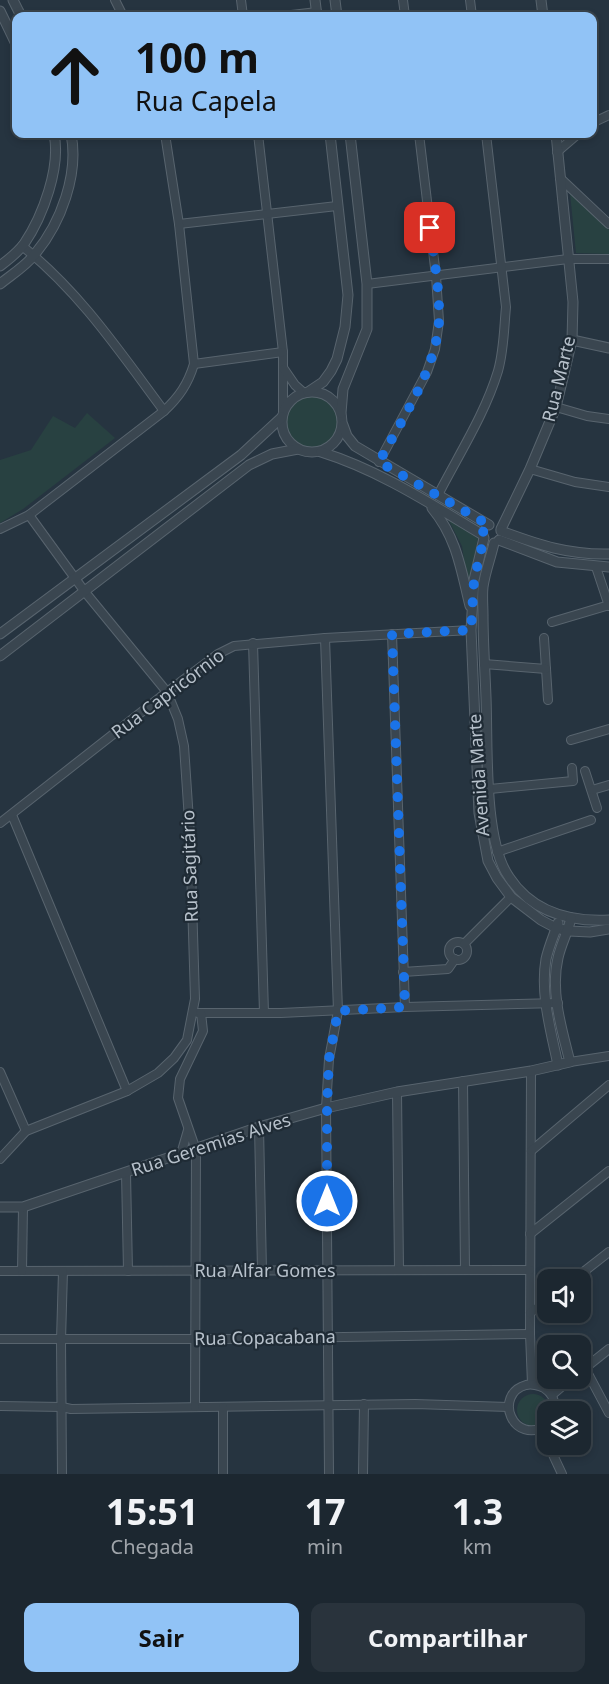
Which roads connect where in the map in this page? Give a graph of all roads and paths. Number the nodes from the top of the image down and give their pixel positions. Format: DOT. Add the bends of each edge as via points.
graph roads {
  1 [pos="0,11"];
  2 [pos="12,36"];
  3 [pos="54,138"];
  4 [pos="71,138"];
  5 [pos="166,138"];
  6 [pos="258,138"];
  7 [pos="330,138"];
  8 [pos="350,138"];
  9 [pos="419,138"];
  10 [pos="486,138"];
  11 [pos="555,138"];
  12 [pos="574,138"];
  13 [pos="557,152"];
  14 [pos="560,178"];
  15 [pos="337,206"];
  16 [pos="268,214"];
  17 [pos="179,224"];
  18 [pos="609,224"];
  19 [pos="22,246"];
  20 [pos="34,256"];
  21 [pos="568,259"];
  22 [pos="609,259"];
  23 [pos="0,266"];
  24 [pos="501,268"];
  25 [pos="436,276"];
  26 [pos="367,284"];
  27 [pos="0,285"];
  28 [pos="572,340"];
  29 [pos="609,348"];
  30 [pos="283,352"];
  31 [pos="194,364"];
  32 [pos="284,369"];
  33 [pos="306,393"];
  34 [pos="556,407"];
  35 [pos="164,411"];
  36 [pos="341,413"];
  37 [pos="283,414"];
  38 [pos="609,419"];
  39 [pos="343,424"];
  40 [pos="297,449"];
  41 [pos="321,452"];
  42 [pos="379,462"];
  43 [pos="530,469"];
  44 [pos="609,487"];
  45 [pos="438,495"];
  46 [pos="427,502"];
  47 [pos="28,515"];
  48 [pos="0,529"];
  49 [pos="497,532"];
  50 [pos="484,537"];
  51 [pos="609,554"];
  52 [pos="596,567"];
  53 [pos="609,567"];
  54 [pos="76,579"];
  55 [pos="85,592"];
  56 [pos="609,605"];
  57 [pos="472,614"];
  58 [pos="552,622"];
  59 [pos="471,630"];
  60 [pos="0,634"];
  61 [pos="392,634"];
  62 [pos="325,638"];
  63 [pos="544,638"];
  64 [pos="253,643"];
  65 [pos="0,656"];
  66 [pos="484,664"];
  67 [pos="473,665"];
  68 [pos="546,669"];
  69 [pos="167,692"];
  70 [pos="548,700"];
  71 [pos="609,729"];
  72 [pos="571,740"];
  73 [pos="572,768"];
  74 [pos="585,771"];
  75 [pos="609,785"];
  76 [pos="490,789"];
  77 [pos="592,790"];
  78 [pos="597,808"];
  79 [pos="12,815"];
  80 [pos="591,820"];
  81 [pos="0,823"];
  82 [pos="497,852"];
  83 [pos="515,893"];
  84 [pos="560,915"];
  85 [pos="571,918"];
  86 [pos="609,920"];
  87 [pos="556,928"];
  88 [pos="609,929"];
  89 [pos="569,931"];
  90 [pos="464,944"];
  91 [pos="455,960"];
  92 [pos="403,972"];
  93 [pos="558,1003"];
  94 [pos="546,1004"];
  95 [pos="405,1007"];
  96 [pos="338,1011"];
  97 [pos="197,1013"];
  98 [pos="264,1013"];
  99 [pos="609,1056"];
  100 [pos="570,1062"];
  101 [pos="558,1065"];
  102 [pos="531,1071"];
  103 [pos="0,1072"];
  104 [pos="463,1081"];
  105 [pos="609,1085"];
  106 [pos="127,1091"];
  107 [pos="397,1092"];
  108 [pos="327,1108"];
  109 [pos="259,1127"];
  110 [pos="188,1130"];
  111 [pos="26,1131"];
  112 [pos="196,1150"];
  113 [pos="531,1151"];
  114 [pos="181,1154"];
  115 [pos="0,1159"];
  116 [pos="609,1171"];
  117 [pos="126,1173"];
  118 [pos="0,1207"];
  119 [pos="23,1207"];
  120 [pos="530,1234"];
  121 [pos="609,1252"];
  122 [pos="587,1269"];
  123 [pos="328,1270"];
  124 [pos="399,1270"];
  125 [pos="465,1270"];
  126 [pos="530,1270"];
  127 [pos="0,1271"];
  128 [pos="22,1271"];
  129 [pos="63,1271"];
  130 [pos="128,1271"];
  131 [pos="195,1271"];
  132 [pos="262,1271"];
  133 [pos="537,1309"];
  134 [pos="530,1314"];
  135 [pos="530,1334"];
  136 [pos="329,1337"];
  137 [pos="0,1339"];
  138 [pos="61,1340"];
  139 [pos="195,1340"];
  140 [pos="609,1349"];
  141 [pos="591,1364"];
  142 [pos="591,1383"];
  143 [pos="532,1384"];
  144 [pos="559,1389"];
  145 [pos="552,1395"];
  146 [pos="554,1401"];
  147 [pos="364,1404"];
  148 [pos="330,1405"];
  149 [pos="0,1406"];
  150 [pos="195,1407"];
  151 [pos="223,1407"];
  152 [pos="508,1407"];
  153 [pos="62,1409"];
  154 [pos="0,1411"];
  155 [pos="609,1413"];
  156 [pos="537,1429"];
  157 [pos="553,1455"];
  158 [pos="62,1474"];
  159 [pos="223,1474"];
  160 [pos="329,1474"];
  161 [pos="363,1474"];
  162 [pos="562,1474"];
  1 -- 2 [label="street"];
  3 -- 19 [label="street" via="53,174 37,219"];
  4 -- 20 [label="street" via="68,191"];
  5 -- 17 [label="street"];
  6 -- 16 [label="street"];
  7 -- 15 [label="street"];
  8 -- 26 [label="street"];
  9 -- 25 [label="street"];
  10 -- 24 [label="street"];
  11 -- 13 [label="street, Rua Marte"];
  12 -- 13 [label="street"];
  13 -- 14 [label="street, Rua Marte"];
  14 -- 18 [label="street"];
  14 -- 21 [label="street, Rua Marte"];
  15 -- 16 [label="street"];
  15 -- 33 [label="street" via="348,296 345,327 331,371"];
  16 -- 17 [label="street"];
  16 -- 30 [label="street"];
  17 -- 31 [label="street"];
  19 -- 20 [label="street"];
  19 -- 23 [label="street"];
  20 -- 27 [label="street"];
  20 -- 35 [label="street" via="87,308"];
  21 -- 22 [label="street"];
  21 -- 24 [label="street"];
  21 -- 28 [label="street, Rua Marte"];
  24 -- 25 [label="street"];
  24 -- 45 [label="street" via="506,307 499,368 487,402"];
  25 -- 26 [label="street"];
  25 -- 42 [label="street" via="439,321 435,349 427,372"];
  26 -- 36 [label="street" via="367,329 343,389"];
  28 -- 29 [label="street"];
  28 -- 34 [label="street, Rua Marte"];
  30 -- 31 [label="street"];
  30 -- 32 [label="street"];
  31 -- 35 [label="street" via="189,381"];
  32 -- 33 [label="street"];
  32 -- 37 [label="street"];
  33 -- 36 [label="street" via="325,394"];
  33 -- 37 [label="street" via="288,403"];
  34 -- 38 [label="street"];
  34 -- 43 [label="street, Rua Marte"];
  35 -- 47 [label="street"];
  36 -- 39 [label="street"];
  37 -- 40 [label="street" via="284,436"];
  37 -- 54 [label="street" via="241,455"];
  39 -- 41 [label="street" via="336,441"];
  39 -- 42 [label="street" via="355,446"];
  40 -- 41 [label="street"];
  40 -- 55 [label="street" via="272,454 249,465"];
  41 -- 46 [label="street" via="358,466"];
  42 -- 45 [label="street"];
  43 -- 44 [label="street"];
  43 -- 49 [label="street, Rua Marte"];
  45 -- 49 [label="street"];
  46 -- 50 [label="street"];
  46 -- 57 [label="street" via="446,524"];
  47 -- 48 [label="street"];
  47 -- 54 [label="street, Rua Sagitário"];
  49 -- 50 [label="street" via="488,542"];
  49 -- 50 [label="street, Avenida Marte" via="484,529"];
  49 -- 51 [label="street" via="566,552"];
  49 -- 52 [label="street" via="557,562"];
  49 -- 66 [label="street, Avenida Marte" via="483,587"];
  50 -- 57 [label="street, Avenida Marte" via="474,580"];
  52 -- 53 [label="street"];
  52 -- 56 [label="street"];
  54 -- 55 [label="street, Rua Sagitário"];
  54 -- 60 [label="street"];
  55 -- 65 [label="street"];
  55 -- 69 [label="street, Rua Sagitário"];
  56 -- 58 [label="street"];
  57 -- 59 [label="street, Avenida Marte"];
  59 -- 61 [label="street, Rua Capricórnio"];
  59 -- 67 [label="street, Avenida Marte"];
  61 -- 62 [label="street, Rua Capricórnio"];
  61 -- 92 [label="street"];
  62 -- 64 [label="street, Rua Capricórnio"];
  62 -- 96 [label="street"];
  63 -- 68 [label="street"];
  64 -- 69 [label="street, Rua Capricórnio" via="218,654"];
  64 -- 98 [label="street"];
  66 -- 67 [label="street"];
  66 -- 68 [label="street"];
  66 -- 76 [label="street, Avenida Marte"];
  67 -- 83 [label="street, Avenida Marte" via="483,840 497,878"];
  68 -- 70 [label="street"];
  69 -- 79 [label="street, Rua Capricórnio"];
  69 -- 97 [label="street, Rua Sagitário" via="184,746"];
  71 -- 72 [label="street"];
  73 -- 76 [label="street" via="573,781"];
  74 -- 77 [label="street"];
  75 -- 77 [label="street"];
  76 -- 82 [label="street, Avenida Marte"];
  77 -- 78 [label="street"];
  79 -- 81 [label="street, Rua Capricórnio"];
  79 -- 106 [label="street"];
  80 -- 82 [label="street"];
  82 -- 83 [label="street, Avenida Marte"];
  83 -- 84 [label="street, Avenida Marte"];
  83 -- 87 [label="street, Avenida Marte" via="526,910"];
  83 -- 90 [label="street"];
  84 -- 85 [label="street, Avenida Marte"];
  84 -- 87 [label="street"];
  85 -- 86 [label="street, Avenida Marte"];
  85 -- 89 [label="street"];
  87 -- 89 [label="street, Avenida Marte"];
  87 -- 94 [label="street" via="547,957"];
  88 -- 89 [label="street, Avenida Marte"];
  89 -- 93 [label="street" via="557,960"];
  90 -- 91 [label="street" via="466,954"];
  90 -- 91 [label="street" via="451,946 449,954"];
  91 -- 92 [label="street" via="448,969"];
  92 -- 95 [label="street"];
  93 -- 94 [label="street"];
  93 -- 100 [label="street"];
  94 -- 95 [label="street"];
  94 -- 101 [label="street"];
  95 -- 96 [label="street"];
  96 -- 98 [label="street"];
  96 -- 108 [label="street" via="329,1059"];
  97 -- 98 [label="street"];
  97 -- 106 [label="street, Rua Sagitário" via="187,1040 174,1058 158,1073"];
  97 -- 110 [label="street" via="203,1031 178,1087 179,1107"];
  99 -- 100 [label="street"];
  100 -- 101 [label="street, Rua Geremias Alves"];
  101 -- 102 [label="street, Rua Geremias Alves"];
  102 -- 104 [label="street, Rua Geremias Alves"];
  102 -- 113 [label="street"];
  103 -- 111 [label="street"];
  104 -- 107 [label="street, Rua Geremias Alves"];
  104 -- 125 [label="street"];
  105 -- 113 [label="street"];
  106 -- 111 [label="street, Rua Sagitário"];
  107 -- 108 [label="street, Rua Geremias Alves"];
  107 -- 124 [label="street"];
  108 -- 109 [label="street, Rua Geremias Alves"];
  108 -- 123 [label="street"];
  109 -- 112 [label="street, Rua Geremias Alves"];
  109 -- 132 [label="street"];
  110 -- 112 [label="street"];
  110 -- 114 [label="street"];
  111 -- 115 [label="street, Rua Sagitário"];
  112 -- 114 [label="street, Rua Geremias Alves"];
  112 -- 131 [label="street"];
  113 -- 120 [label="street"];
  114 -- 117 [label="street, Rua Geremias Alves"];
  116 -- 120 [label="street"];
  117 -- 119 [label="street, Rua Geremias Alves"];
  117 -- 130 [label="street"];
  118 -- 119 [label="street, Rua Geremias Alves"];
  119 -- 128 [label="street"];
  120 -- 126 [label="street"];
  121 -- 122 [label="street"];
  123 -- 124 [label="street, Rua Alfar Gomes"];
  123 -- 132 [label="street, Rua Alfar Gomes"];
  123 -- 136 [label="street"];
  124 -- 125 [label="street, Rua Alfar Gomes"];
  125 -- 126 [label="street, Rua Alfar Gomes"];
  126 -- 134 [label="street"];
  127 -- 128 [label="street, Rua Alfar Gomes"];
  128 -- 129 [label="street, Rua Alfar Gomes"];
  129 -- 130 [label="street, Rua Alfar Gomes"];
  129 -- 138 [label="street"];
  130 -- 131 [label="street, Rua Alfar Gomes"];
  131 -- 132 [label="street, Rua Alfar Gomes"];
  131 -- 139 [label="street"];
  133 -- 134 [label="street"];
  134 -- 135 [label="street"];
  135 -- 136 [label="street, Rua Copacabana"];
  135 -- 143 [label="street"];
  136 -- 139 [label="street, Rua Copacabana"];
  136 -- 148 [label="street"];
  137 -- 138 [label="street, Rua Copacabana"];
  138 -- 139 [label="street, Rua Copacabana"];
  138 -- 153 [label="street"];
  139 -- 150 [label="street"];
  140 -- 141 [label="street"];
  142 -- 155 [label="street"];
  143 -- 145 [label="street"];
  143 -- 152 [label="street" via="515,1392"];
  144 -- 145 [label="street"];
  145 -- 146 [label="street"];
  147 -- 148 [label="street"];
  147 -- 152 [label="street"];
  147 -- 161 [label="street"];
  148 -- 151 [label="street"];
  148 -- 160 [label="street"];
  149 -- 153 [label="street"];
  150 -- 151 [label="street"];
  150 -- 153 [label="street"];
  151 -- 159 [label="street"];
  152 -- 156 [label="street" via="516,1425"];
  153 -- 154 [label="street"];
  153 -- 158 [label="street"];
  157 -- 162 [label="street"];
}
